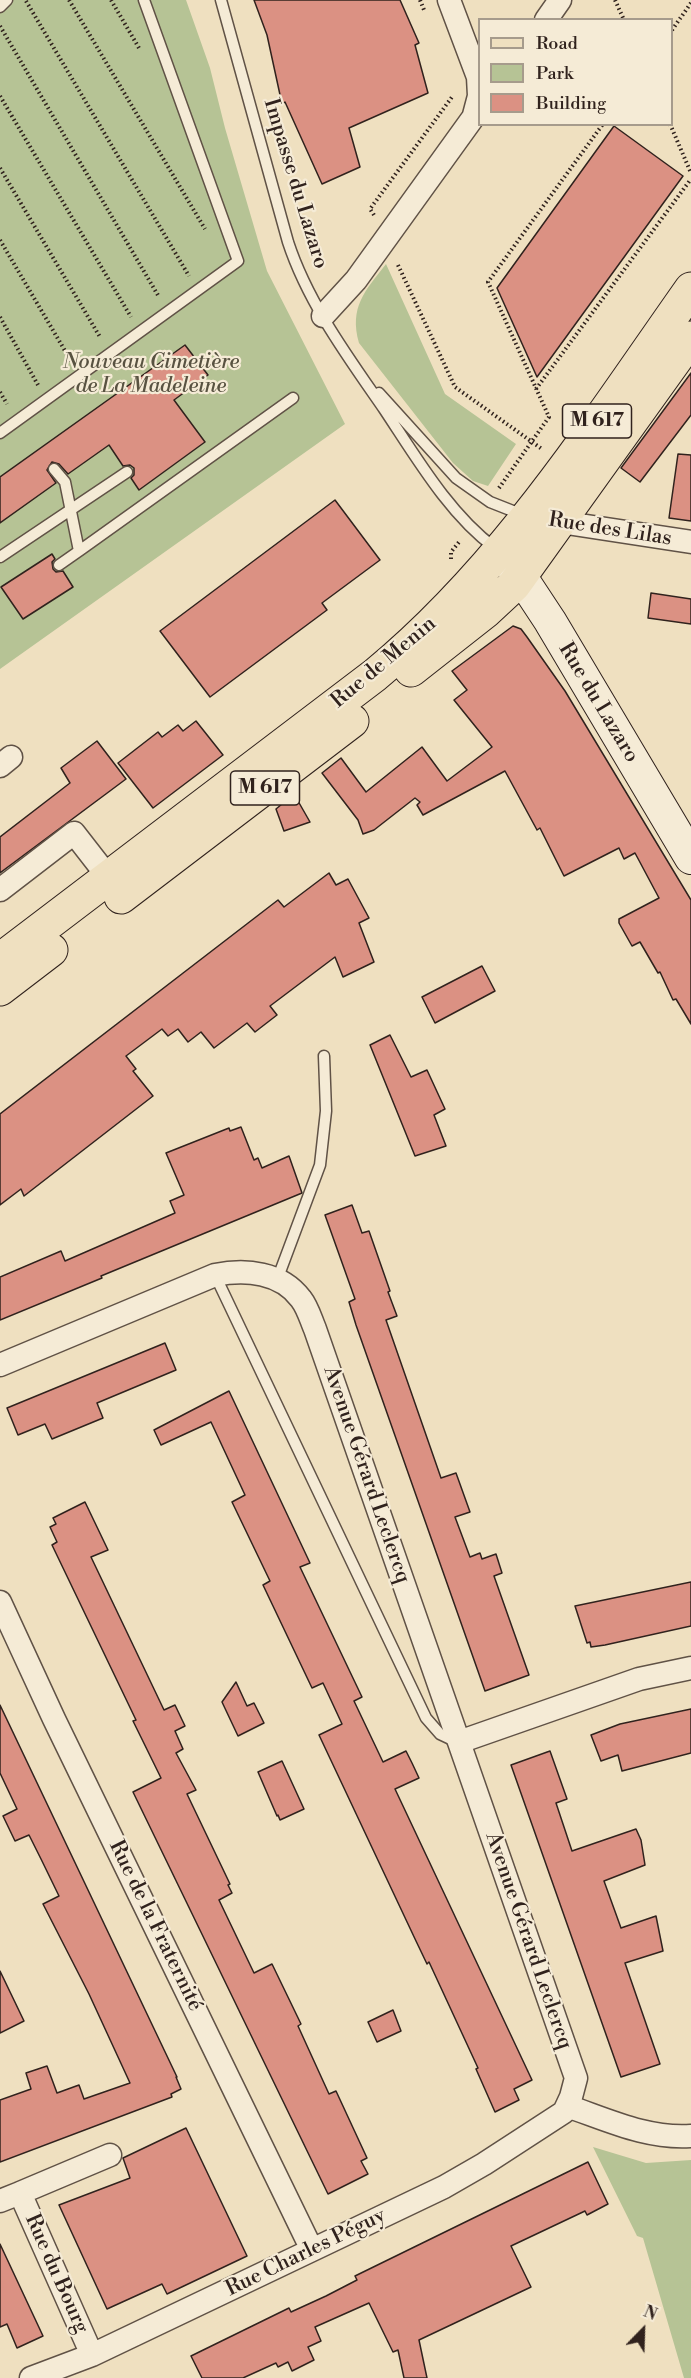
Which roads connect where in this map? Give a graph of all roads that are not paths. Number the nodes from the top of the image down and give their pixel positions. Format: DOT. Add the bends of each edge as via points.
graph roads {
  1 [pos="7,0"];
  2 [pos="144,0"];
  3 [pos="221,0"];
  4 [pos="449,0"];
  5 [pos="560,0"];
  6 [pos="0,8"];
  7 [pos="547,18"];
  8 [pos="478,77"];
  9 [pos="477,111"];
  10 [pos="691,289"];
  11 [pos="322,316"];
  12 [pos="691,338"];
  13 [pos="356,369"];
  14 [pos="292,398"];
  15 [pos="0,433"];
  16 [pos="54,469"];
  17 [pos="128,472"];
  18 [pos="71,510"];
  19 [pos="544,519"];
  20 [pos="691,542"];
  21 [pos="79,551"];
  22 [pos="500,552"];
  23 [pos="0,557"];
  24 [pos="59,566"];
  25 [pos="521,577"];
  26 [pos="691,858"];
  27 [pos="116,887"];
  28 [pos="0,890"];
  29 [pos="3,969"];
  30 [pos="324,1056"];
  31 [pos="215,1275"];
  32 [pos="277,1280"];
  33 [pos="0,1365"];
  34 [pos="0,1602"];
  35 [pos="691,1668"];
  36 [pos="459,1742"];
  37 [pos="567,2106"];
  38 [pos="691,2136"];
  39 [pos="110,2155"];
  40 [pos="10,2197"];
  41 [pos="312,2250"];
  42 [pos="92,2355"];
  43 [pos="31,2378"];
  1 -- 6 [label="lane"];
  2 -- 15 [label="lane" via="237,261"];
  3 -- 11 [label="lane, Impasse du Lazaro" via="288,243"];
  4 -- 8 [label="street"];
  5 -- 7 [label="street"];
  9 -- 11 [label="street" via="357,280"];
  10 -- 19 [label="main road, Rue de Menin / M 617"];
  11 -- 13 [label="lane, Impasse du Lazaro"];
  12 -- 19 [label="main road, Rue de Menin / M 617"];
  13 -- 19 [label="lane" via="456,478 490,502"];
  13 -- 22 [label="lane" via="469,527"];
  14 -- 21 [label="lane"];
  16 -- 18 [label="lane" via="65,482"];
  17 -- 18 [label="lane"];
  18 -- 21 [label="lane"];
  18 -- 23 [label="lane"];
  19 -- 20 [label="street, Rue des Lilas"];
  19 -- 22 [label="main road, Rue de Menin / M 617"];
  19 -- 25 [label="main road, Rue de Menin / M 617"];
  21 -- 24 [label="lane"];
  22 -- 25 [label="street, Rue du Lazaro"];
  22 -- 27 [label="main road, Rue de Menin / M 617" via="449,608 392,660"];
  25 -- 26 [label="street, Rue du Lazaro"];
  25 -- 27 [label="main road, Rue de Menin / M 617" via="486,611 365,710"];
  27 -- 28 [label="street" via="74,833"];
  27 -- 29 [label="main road, Rue de Menin / M 617"];
  30 -- 32 [label="lane" via="326,1111 320,1165"];
  31 -- 32 [label="street, Avenue Gérard Leclercq" via="257,1273"];
  31 -- 33 [label="street, Avenue Gérard Leclercq"];
  31 -- 36 [label="lane, Avenue Gérard Leclercq" via="426,1718 440,1734"];
  32 -- 36 [label="street, Avenue Gérard Leclercq" via="302,1300 315,1329"];
  34 -- 41 [label="street, Rue de la Fraternité"];
  35 -- 36 [label="street" via="639,1679"];
  36 -- 37 [label="street, Avenue Gérard Leclercq" via="576,2078"];
  37 -- 38 [label="street" via="645,2132"];
  37 -- 41 [label="street, Rue Charles Péguy" via="564,2112 464,2176"];
  39 -- 40 [label="street, Rue du Bourg"];
  40 -- 42 [label="street, Rue du Bourg"];
  41 -- 42 [label="street, Rue Charles Péguy"];
  42 -- 43 [label="street, Rue Charles Péguy"];
}
